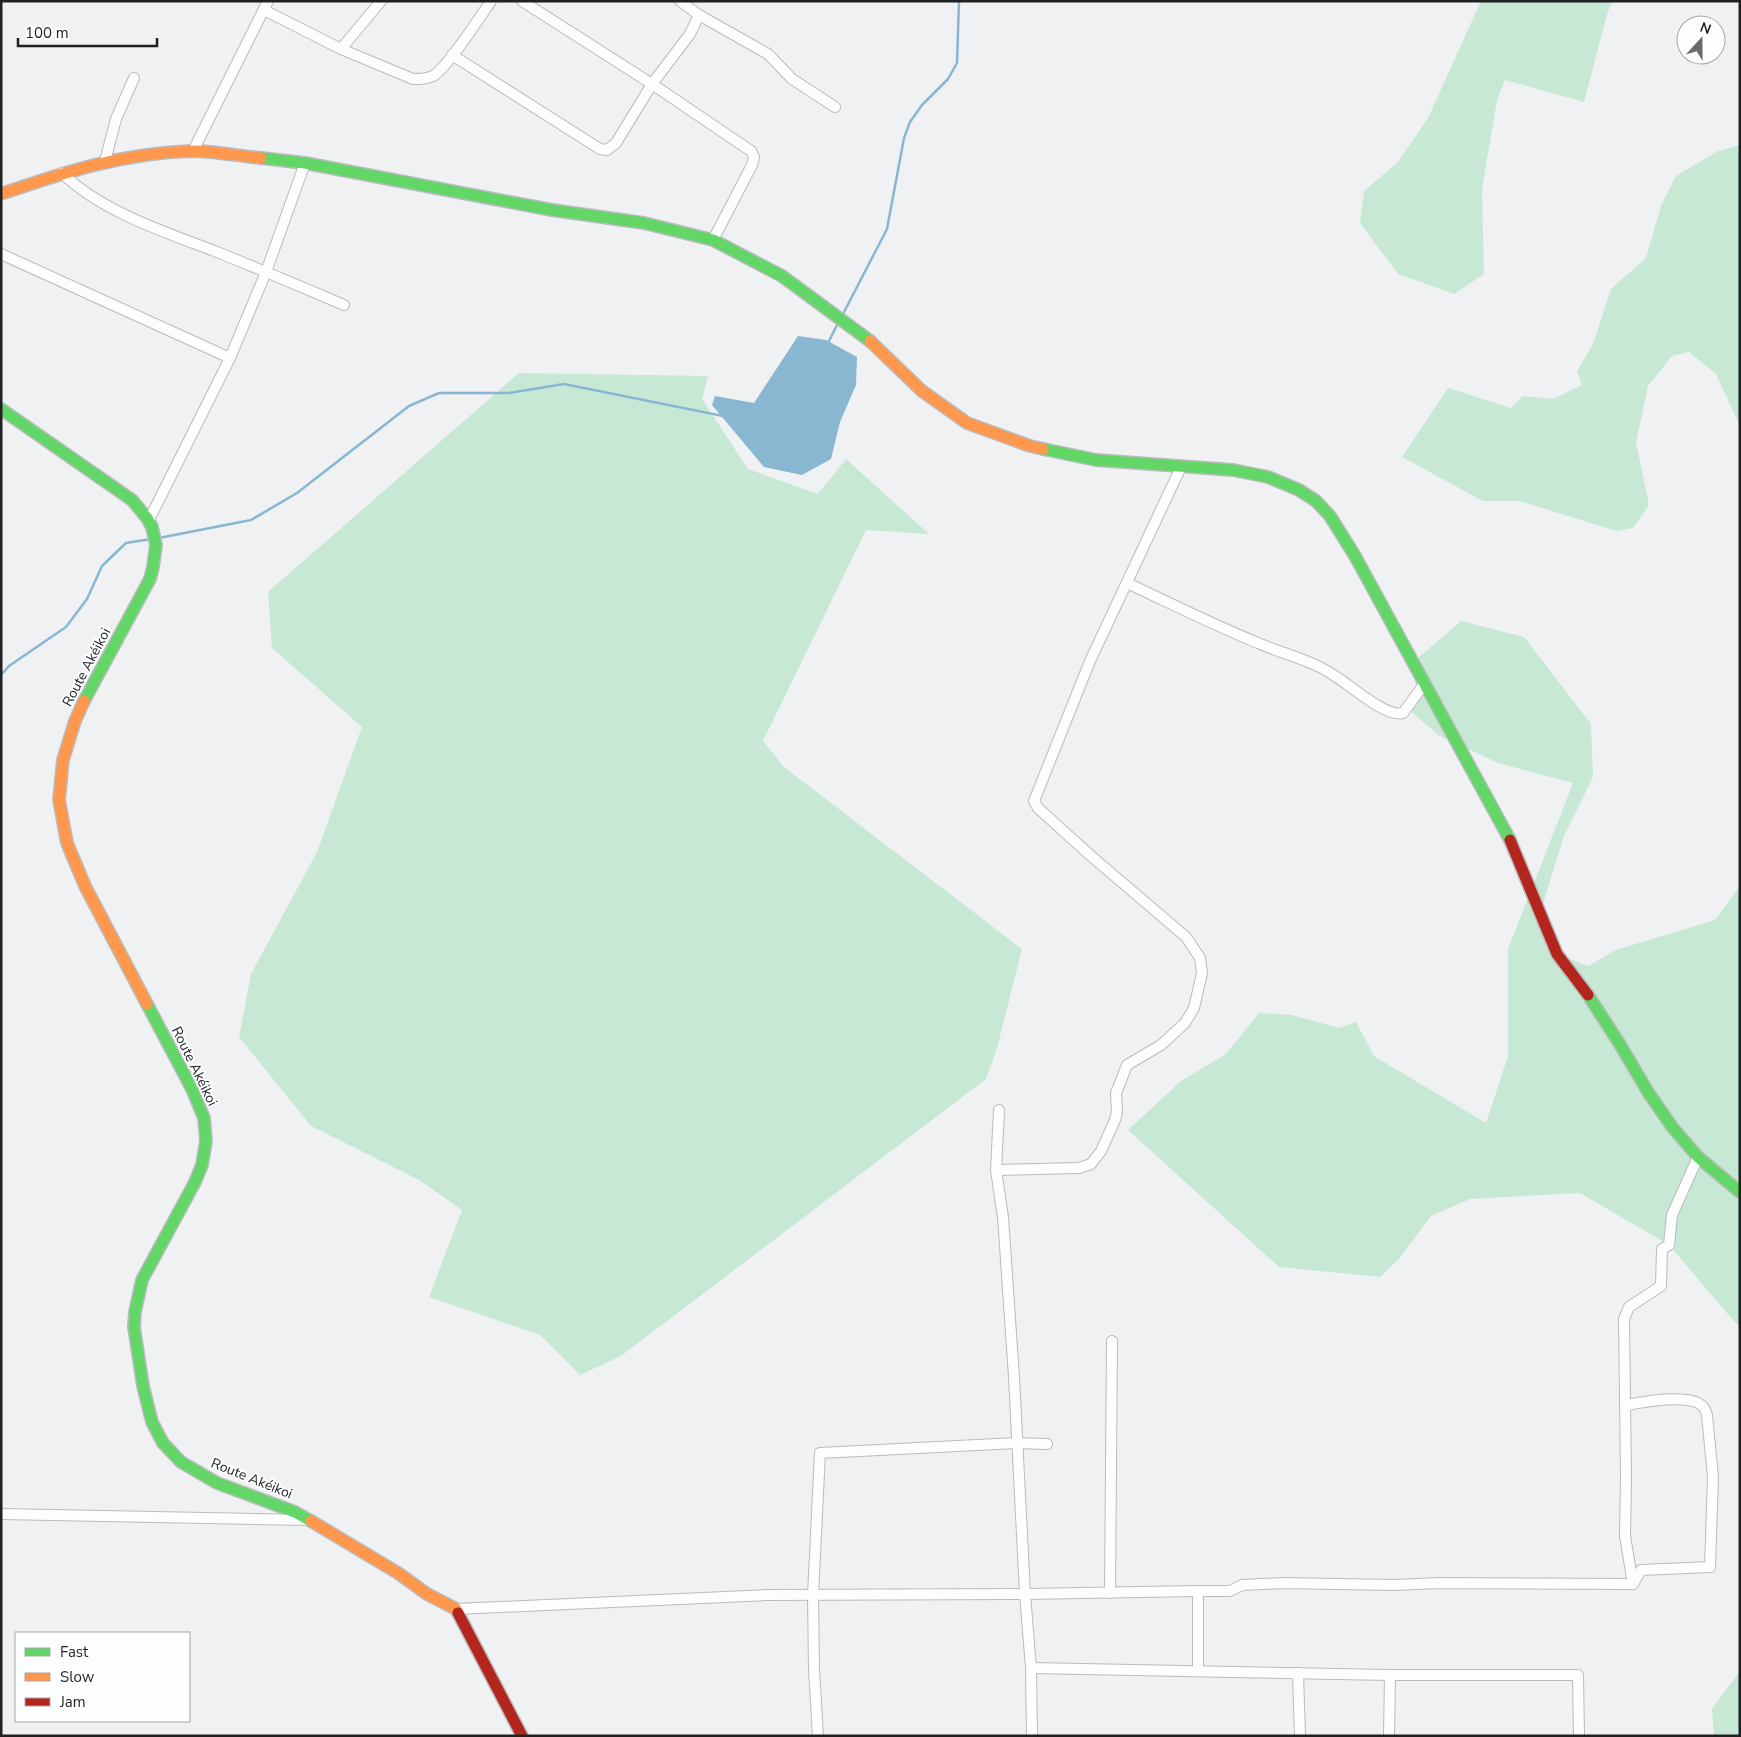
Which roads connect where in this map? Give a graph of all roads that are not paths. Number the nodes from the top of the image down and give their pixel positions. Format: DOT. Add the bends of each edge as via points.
graph roads {
  1 [pos="381,1"];
  2 [pos="491,1"];
  3 [pos="522,1"];
  4 [pos="680,1"];
  5 [pos="266,5"];
  6 [pos="700,15"];
  7 [pos="341,49"];
  8 [pos="452,55"];
  9 [pos="134,78"];
  10 [pos="652,84"];
  11 [pos="835,107"];
  12 [pos="193,151"];
  13 [pos="105,161"];
  14 [pos="305,163"];
  15 [pos="62,173"];
  16 [pos="1,194"];
  17 [pos="713,240"];
  18 [pos="1,254"];
  19 [pos="266,272"];
  20 [pos="344,306"];
  21 [pos="230,358"];
  22 [pos="1,409"];
  23 [pos="1181,467"];
  24 [pos="149,520"];
  25 [pos="1126,583"];
  26 [pos="1425,683"];
  27 [pos="1000,1110"];
  28 [pos="1698,1156"];
  29 [pos="996,1170"];
  30 [pos="1740,1192"];
  31 [pos="1112,1341"];
  32 [pos="1626,1405"];
  33 [pos="1016,1443"];
  34 [pos="1047,1444"];
  35 [pos="1,1514"];
  36 [pos="309,1520"];
  37 [pos="1633,1584"];
  38 [pos="1198,1591"];
  39 [pos="1110,1593"];
  40 [pos="1025,1594"];
  41 [pos="813,1595"];
  42 [pos="456,1609"];
  43 [pos="1031,1668"];
  44 [pos="1198,1670"];
  45 [pos="1298,1673"];
  46 [pos="1390,1675"];
  47 [pos="522,1736"];
  48 [pos="818,1736"];
  49 [pos="1032,1736"];
  50 [pos="1300,1736"];
  51 [pos="1389,1736"];
  52 [pos="1579,1736"];
  1 -- 7 [label="street"];
  2 -- 8 [label="street"];
  3 -- 10 [label="street"];
  4 -- 6 [label="street"];
  5 -- 7 [label="street"];
  5 -- 12 [label="street"];
  6 -- 10 [label="street" via="690,34"];
  6 -- 11 [label="street" via="768,54 792,79"];
  7 -- 8 [label="street" via="414,79 435,75"];
  8 -- 10 [label="street" via="600,149 607,150 616,143"];
  9 -- 13 [label="street" via="116,119"];
  10 -- 17 [label="street" via="751,151 754,157"];
  12 -- 13 [label="street"];
  12 -- 14 [label="street"];
  13 -- 15 [label="street"];
  14 -- 17 [label="street" via="552,210 644,223"];
  14 -- 19 [label="street"];
  15 -- 16 [label="street"];
  15 -- 19 [label="street" via="76,186 148,225"];
  17 -- 23 [label="street" via="782,276 875,344 922,390 967,423 1030,446 1096,460"];
  18 -- 21 [label="street"];
  19 -- 20 [label="street"];
  19 -- 21 [label="street"];
  21 -- 24 [label="street"];
  22 -- 24 [label="street, Route Akéikoi" via="132,500"];
  23 -- 25 [label="street"];
  23 -- 26 [label="street" via="1233,470 1268,477 1316,501 1341,532"];
  24 -- 36 [label="street, Route Akéikoi" via="156,540 150,579 75,721 63,760 59,800 67,843 86,886 204,1118 206,1141 199,1173 150,1264 137,1297 134,1327 142,1386 152,1422 163,1443 180,1462 217,1483"];
  25 -- 26 [label="street" via="1257,643 1318,666 1394,714 1403,712"];
  25 -- 29 [label="street" via="1090,660 1034,801 1091,856 1186,937 1200,958 1200,990 1185,1023 1161,1045 1127,1065 1116,1093 1115,1120 1101,1151 1091,1164 1079,1168"];
  26 -- 28 [label="street" via="1506,831 1557,954 1673,1128"];
  27 -- 29 [label="street"];
  28 -- 30 [label="street"];
  28 -- 32 [label="street" via="1672,1215 1669,1245 1662,1249 1661,1286 1626,1311"];
  29 -- 33 [label="street" via="1003,1217"];
  31 -- 39 [label="street"];
  32 -- 37 [label="street" via="1625,1536"];
  32 -- 37 [label="street" via="1673,1399 1699,1403 1707,1415 1713,1476 1710,1567 1641,1570"];
  33 -- 34 [label="street"];
  33 -- 40 [label="street"];
  33 -- 41 [label="street" via="820,1453"];
  35 -- 36 [label="street"];
  36 -- 42 [label="street, Route Akéikoi"];
  37 -- 38 [label="street" via="1394,1586 1283,1583 1242,1585 1230,1591"];
  38 -- 39 [label="street"];
  38 -- 44 [label="street"];
  39 -- 40 [label="street"];
  40 -- 41 [label="street"];
  40 -- 43 [label="street"];
  41 -- 42 [label="street"];
  41 -- 48 [label="street"];
  42 -- 47 [label="street"];
  43 -- 44 [label="street"];
  43 -- 49 [label="street"];
  44 -- 45 [label="street"];
  45 -- 46 [label="street"];
  45 -- 50 [label="street"];
  46 -- 51 [label="street"];
  46 -- 52 [label="street" via="1578,1675"];
}
